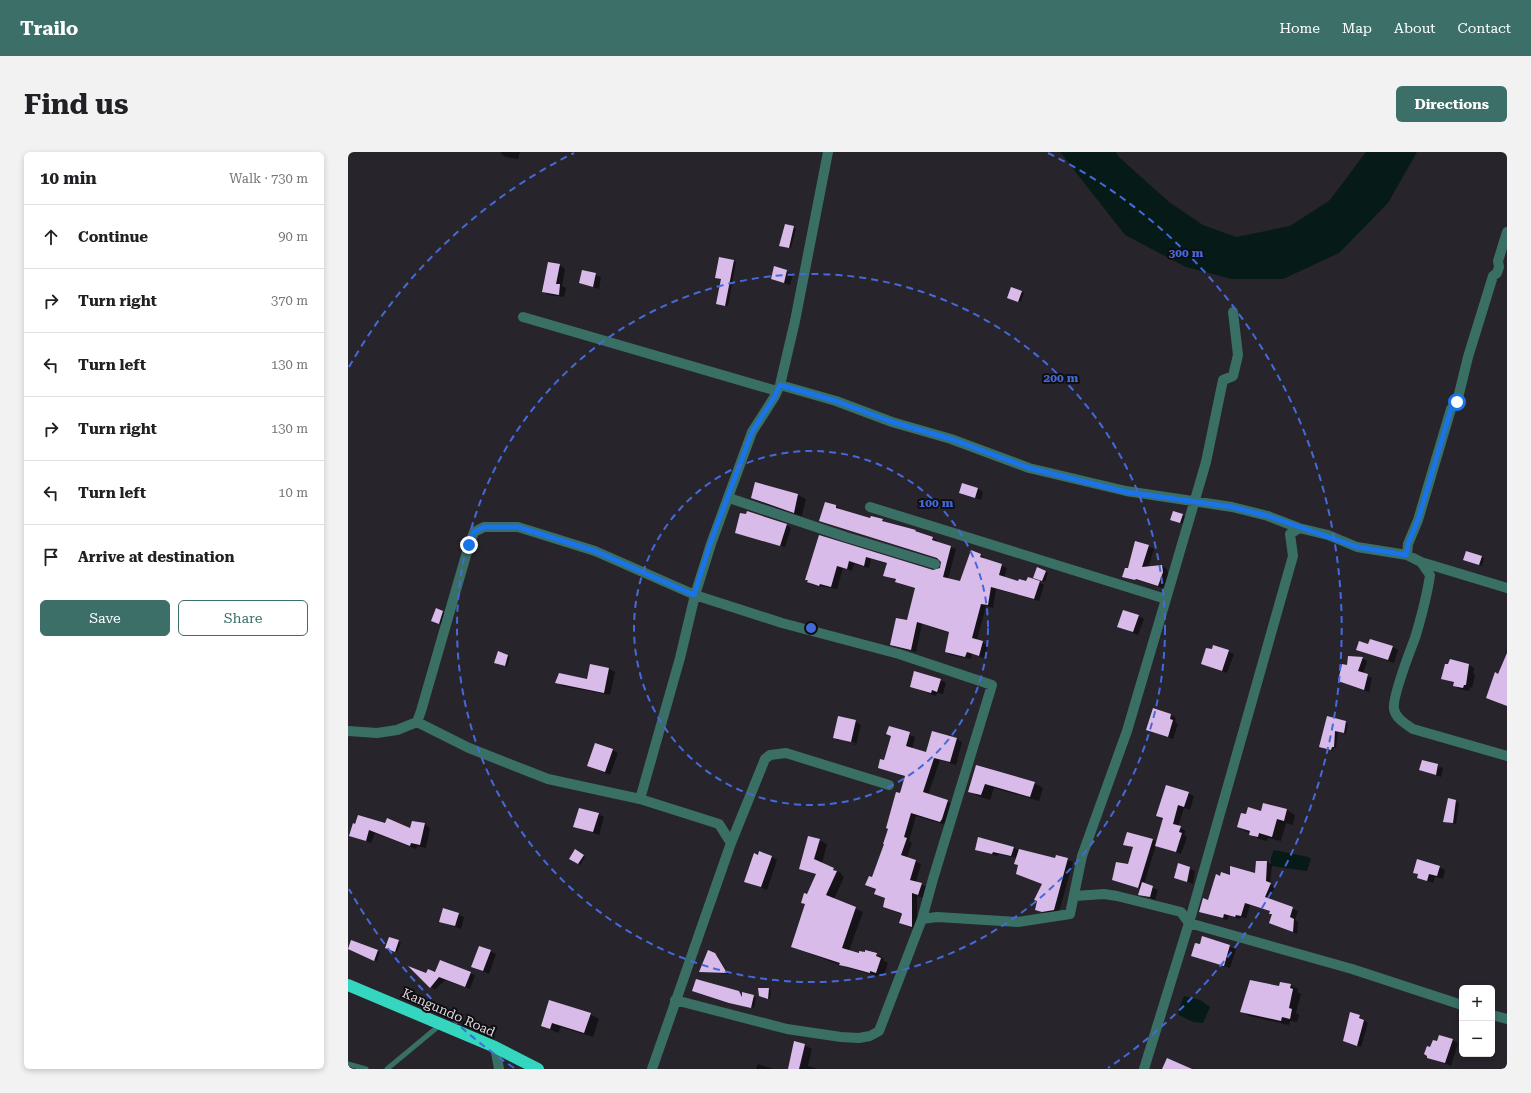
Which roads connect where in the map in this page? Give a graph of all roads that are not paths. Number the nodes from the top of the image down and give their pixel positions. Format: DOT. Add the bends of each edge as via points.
graph roads {
  1 [pos="828,152"];
  2 [pos="1507,232"];
  3 [pos="1233,312"];
  4 [pos="523,317"];
  5 [pos="778,388"];
  6 [pos="729,498"];
  7 [pos="1194,502"];
  8 [pos="870,507"];
  9 [pos="1299,528"];
  10 [pos="1406,555"];
  11 [pos="1421,562"];
  12 [pos="935,564"];
  13 [pos="1507,588"];
  14 [pos="694,595"];
  15 [pos="1166,598"];
  16 [pos="417,722"];
  17 [pos="348,731"];
  18 [pos="1507,756"];
  19 [pos="889,784"];
  20 [pos="640,799"];
  21 [pos="731,843"];
  22 [pos="1075,896"];
  23 [pos="922,919"];
  24 [pos="1189,923"];
  25 [pos="348,985"];
  26 [pos="675,1000"];
  27 [pos="1459,1004"];
  28 [pos="1495,1016"];
  29 [pos="1507,1019"];
  30 [pos="441,1024"];
  31 [pos="495,1047"];
  32 [pos="348,1064"];
  33 [pos="366,1069"];
  34 [pos="387,1069"];
  35 [pos="499,1069"];
  36 [pos="538,1069"];
  37 [pos="652,1069"];
  38 [pos="1144,1069"];
  1 -- 5 [label="street" via="795,321"];
  2 -- 10 [label="street" via="1498,261 1499,267 1493,276 1457,402 1451,409"];
  3 -- 7 [label="street" via="1238,355 1233,376 1223,380 1211,441"];
  4 -- 5 [label="street"];
  5 -- 6 [label="street" via="752,432"];
  5 -- 7 [label="street" via="836,401 1029,468 1126,492"];
  6 -- 12 [label="street"];
  6 -- 14 [label="street" via="710,544"];
  7 -- 9 [label="street" via="1232,507 1268,516"];
  7 -- 15 [label="street"];
  8 -- 15 [label="street"];
  9 -- 10 [label="street" via="1328,535 1357,547"];
  9 -- 24 [label="street" via="1290,534 1293,556"];
  10 -- 11 [label="street"];
  11 -- 13 [label="street"];
  11 -- 18 [label="street" via="1430,576 1428,589 1394,709 1400,720 1413,729"];
  14 -- 16 [label="street" via="595,551 518,527 484,527 474,532 469,545"];
  14 -- 20 [label="street" via="680,658"];
  14 -- 23 [label="street" via="782,623 899,654 992,686"];
  15 -- 22 [label="street" via="1127,732 1082,856"];
  16 -- 17 [label="street" via="397,730 377,733"];
  16 -- 20 [label="street" via="469,748 548,779"];
  19 -- 21 [label="street" via="786,753 770,755 762,764"];
  20 -- 21 [label="street" via="719,824"];
  21 -- 26 [label="street"];
  22 -- 23 [label="street" via="1070,914 1045,919 1018,922 937,917"];
  22 -- 24 [label="street" via="1116,896 1181,912"];
  23 -- 26 [label="street" via="884,1022 879,1031 870,1036 841,1037 787,1029"];
  24 -- 27 [label="street" via="1352,969"];
  24 -- 38 [label="street"];
  25 -- 30 [label="highway, Kangundo Road"];
  26 -- 37 [label="street"];
  28 -- 29 [label="street"];
  30 -- 31 [label="highway, Kangundo Road"];
  30 -- 34 [label="lane"];
  31 -- 35 [label="street"];
  31 -- 36 [label="highway, Kangundo Road"];
  32 -- 33 [label="lane"];
}
